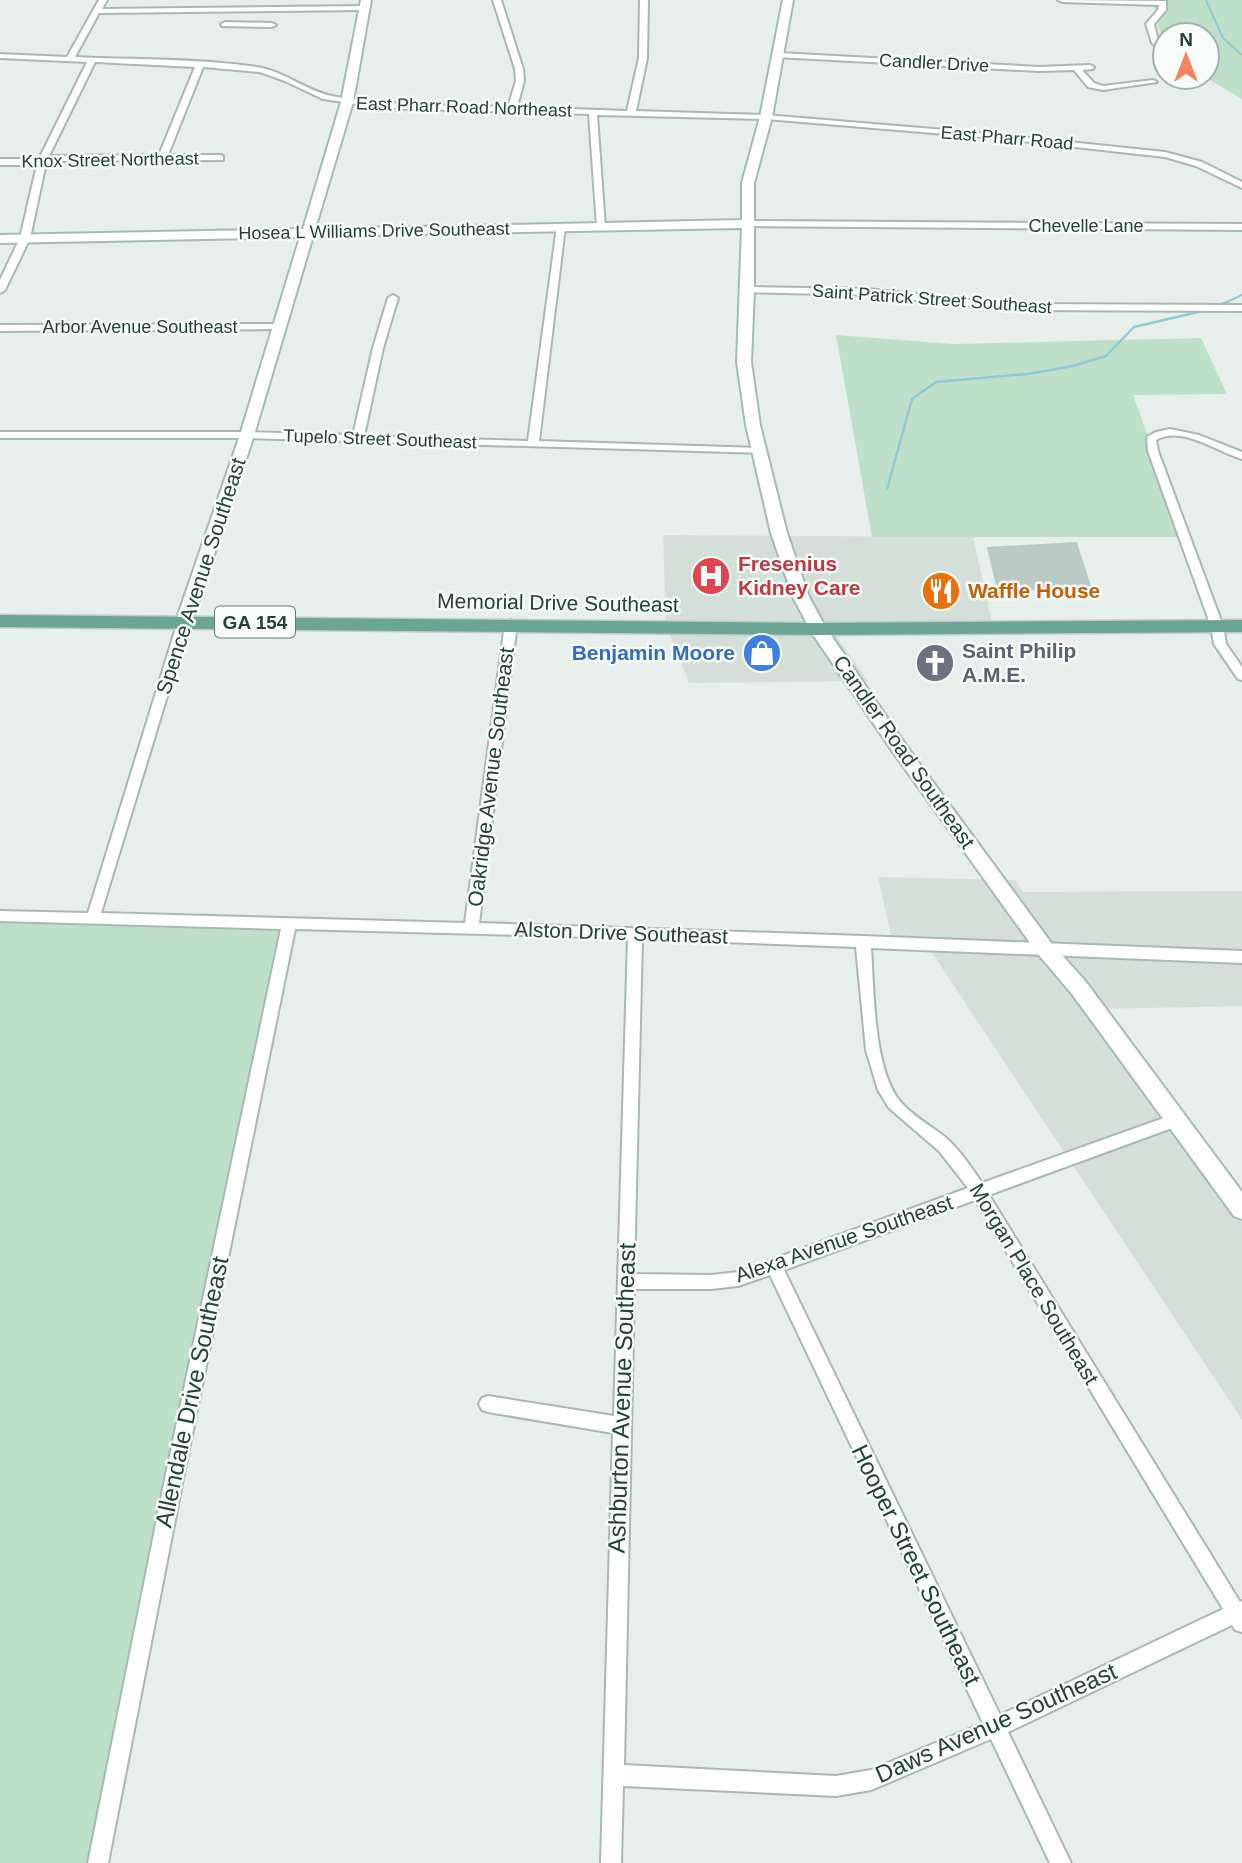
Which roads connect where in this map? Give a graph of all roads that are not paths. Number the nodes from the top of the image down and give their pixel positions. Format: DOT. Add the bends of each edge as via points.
graph roads {
  1 [pos="103,0"];
  2 [pos="498,0"];
  3 [pos="644,0"];
  4 [pos="788,0"];
  5 [pos="1062,0"];
  6 [pos="1159,1"];
  7 [pos="365,4"];
  8 [pos="279,8"];
  9 [pos="97,11"];
  10 [pos="1153,21"];
  11 [pos="225,24"];
  12 [pos="779,55"];
  13 [pos="0,56"];
  14 [pos="70,59"];
  15 [pos="92,60"];
  16 [pos="200,65"];
  17 [pos="1077,68"];
  18 [pos="1090,68"];
  19 [pos="1151,82"];
  20 [pos="347,102"];
  21 [pos="512,109"];
  22 [pos="593,112"];
  23 [pos="631,113"];
  24 [pos="766,117"];
  25 [pos="163,157"];
  26 [pos="220,158"];
  27 [pos="0,162"];
  28 [pos="42,162"];
  29 [pos="1242,185"];
  30 [pos="748,224"];
  31 [pos="601,226"];
  32 [pos="561,227"];
  33 [pos="1242,227"];
  34 [pos="306,232"];
  35 [pos="25,238"];
  36 [pos="0,239"];
  37 [pos="748,289"];
  38 [pos="0,290"];
  39 [pos="393,298"];
  40 [pos="1242,308"];
  41 [pos="280,326"];
  42 [pos="0,328"];
  43 [pos="0,435"];
  44 [pos="247,435"];
  45 [pos="358,438"];
  46 [pos="533,443"];
  47 [pos="760,452"];
  48 [pos="1242,457"];
  49 [pos="0,621"];
  50 [pos="184,621"];
  51 [pos="511,624"];
  52 [pos="1217,626"];
  53 [pos="1242,626"];
  54 [pos="818,629"];
  55 [pos="1242,676"];
  56 [pos="0,916"];
  57 [pos="93,918"];
  58 [pos="289,922"];
  59 [pos="471,929"];
  60 [pos="635,933"];
  61 [pos="863,941"];
  62 [pos="1045,949"];
  63 [pos="1242,957"];
  64 [pos="1175,1120"];
  65 [pos="976,1192"];
  66 [pos="1242,1209"];
  67 [pos="774,1266"];
  68 [pos="625,1281"];
  69 [pos="488,1404"];
  70 [pos="621,1426"];
  71 [pos="1240,1615"];
  72 [pos="994,1728"];
  73 [pos="612,1776"];
  74 [pos="98,1863"];
  75 [pos="611,1863"];
  76 [pos="1061,1863"];
  1 -- 9 [label="street"];
  2 -- 21 [label="street" via="519,69"];
  3 -- 23 [label="street" via="643,58"];
  4 -- 12 [label="street, Candler Road Southeast"];
  5 -- 6 [label="street"];
  6 -- 10 [label="street" via="1162,10"];
  7 -- 8 [label="street"];
  7 -- 20 [label="street, Spence Avenue Southeast"];
  8 -- 9 [label="street"];
  8 -- 11 [label="street" via="270,29"];
  9 -- 14 [label="street"];
  12 -- 17 [label="street, Candler Drive"];
  12 -- 24 [label="street, Candler Road Southeast"];
  13 -- 14 [label="street, East Pharr Road Northeast"];
  14 -- 15 [label="street, East Pharr Road Northeast"];
  15 -- 16 [label="street, East Pharr Road Northeast"];
  15 -- 28 [label="street"];
  16 -- 20 [label="street, East Pharr Road Northeast" via="261,70"];
  16 -- 25 [label="street"];
  17 -- 18 [label="street, Candler Drive"];
  17 -- 19 [label="street" via="1091,85 1088,92"];
  20 -- 21 [label="street, East Pharr Road Northeast"];
  20 -- 34 [label="street, Spence Avenue Southeast"];
  21 -- 22 [label="street, East Pharr Road Northeast"];
  22 -- 23 [label="street, East Pharr Road Northeast"];
  22 -- 31 [label="street"];
  23 -- 24 [label="street, East Pharr Road Northeast"];
  24 -- 29 [label="street, East Pharr Road" via="1165,155 1199,164"];
  24 -- 30 [label="street, Candler Road Southeast" via="748,183"];
  25 -- 26 [label="street, Knox Street Northeast"];
  25 -- 28 [label="street, Knox Street Northeast" via="52,158"];
  27 -- 28 [label="street, Knox Street Northeast"];
  28 -- 35 [label="street"];
  30 -- 31 [label="street, Hosea L Williams Drive Southeast"];
  30 -- 33 [label="street, Chevelle Lane"];
  30 -- 37 [label="street, Candler Road Southeast"];
  31 -- 32 [label="street, Hosea L Williams Drive Southeast"];
  32 -- 34 [label="street, Hosea L Williams Drive Southeast"];
  32 -- 46 [label="street"];
  34 -- 35 [label="street, Hosea L Williams Drive Southeast"];
  34 -- 41 [label="street, Spence Avenue Southeast"];
  35 -- 36 [label="street, Hosea L Williams Drive Southeast"];
  35 -- 38 [label="street"];
  37 -- 40 [label="street, Saint Patrick Street Southeast" via="868,292 1010,307"];
  37 -- 47 [label="street, Candler Road Southeast" via="744,362"];
  39 -- 45 [label="street"];
  41 -- 42 [label="street, Arbor Avenue Southeast"];
  41 -- 44 [label="street, Spence Avenue Southeast"];
  43 -- 44 [label="street, Tupelo Street Southeast"];
  44 -- 45 [label="street, Tupelo Street Southeast"];
  44 -- 50 [label="street, Spence Avenue Southeast"];
  45 -- 46 [label="street, Tupelo Street Southeast"];
  46 -- 47 [label="street, Tupelo Street Southeast"];
  47 -- 54 [label="street, Candler Road Southeast" via="779,533 801,597"];
  48 -- 52 [label="street" via="1181,434 1162,433 1151,439"];
  49 -- 50 [label="main road, Memorial Drive Southeast / GA 154"];
  50 -- 51 [label="main road, Memorial Drive Southeast / GA 154"];
  50 -- 57 [label="street, Spence Avenue Southeast"];
  51 -- 54 [label="main road, Memorial Drive Southeast / GA 154"];
  51 -- 59 [label="street, Oakridge Avenue Southeast"];
  52 -- 53 [label="main road, Memorial Drive Southeast / GA 154"];
  52 -- 54 [label="main road, Memorial Drive Southeast / GA 154"];
  52 -- 55 [label="street" via="1220,644"];
  54 -- 62 [label="street, Candler Road Southeast"];
  56 -- 57 [label="street, Alston Drive Southeast"];
  57 -- 58 [label="street, Alston Drive Southeast"];
  58 -- 59 [label="street, Alston Drive Southeast"];
  58 -- 74 [label="street, Allendale Drive Southeast"];
  59 -- 60 [label="street, Alston Drive Southeast"];
  60 -- 61 [label="street, Alston Drive Southeast"];
  60 -- 68 [label="street, Ashburton Avenue Southeast"];
  61 -- 62 [label="street, Alston Drive Southeast"];
  61 -- 65 [label="street, Morgan Place Southeast" via="875,1059 883,1084 908,1119 954,1157"];
  62 -- 63 [label="street, Alston Drive Southeast"];
  62 -- 64 [label="street, Candler Road Southeast"];
  64 -- 65 [label="street, Alexa Avenue Southeast"];
  64 -- 66 [label="street, Candler Road Southeast"];
  65 -- 67 [label="street, Alexa Avenue Southeast"];
  65 -- 71 [label="street, Morgan Place Southeast"];
  67 -- 68 [label="street, Alexa Avenue Southeast" via="738,1279 711,1282"];
  67 -- 72 [label="street, Hooper Street Southeast"];
  68 -- 70 [label="street, Ashburton Avenue Southeast"];
  69 -- 70 [label="street"];
  70 -- 73 [label="street, Ashburton Avenue Southeast"];
  71 -- 72 [label="street, Daws Avenue Southeast"];
  72 -- 73 [label="street, Daws Avenue Southeast" via="871,1780 836,1786"];
  72 -- 76 [label="street, Hooper Street Southeast"];
  73 -- 75 [label="street, Ashburton Avenue Southeast"];
}
